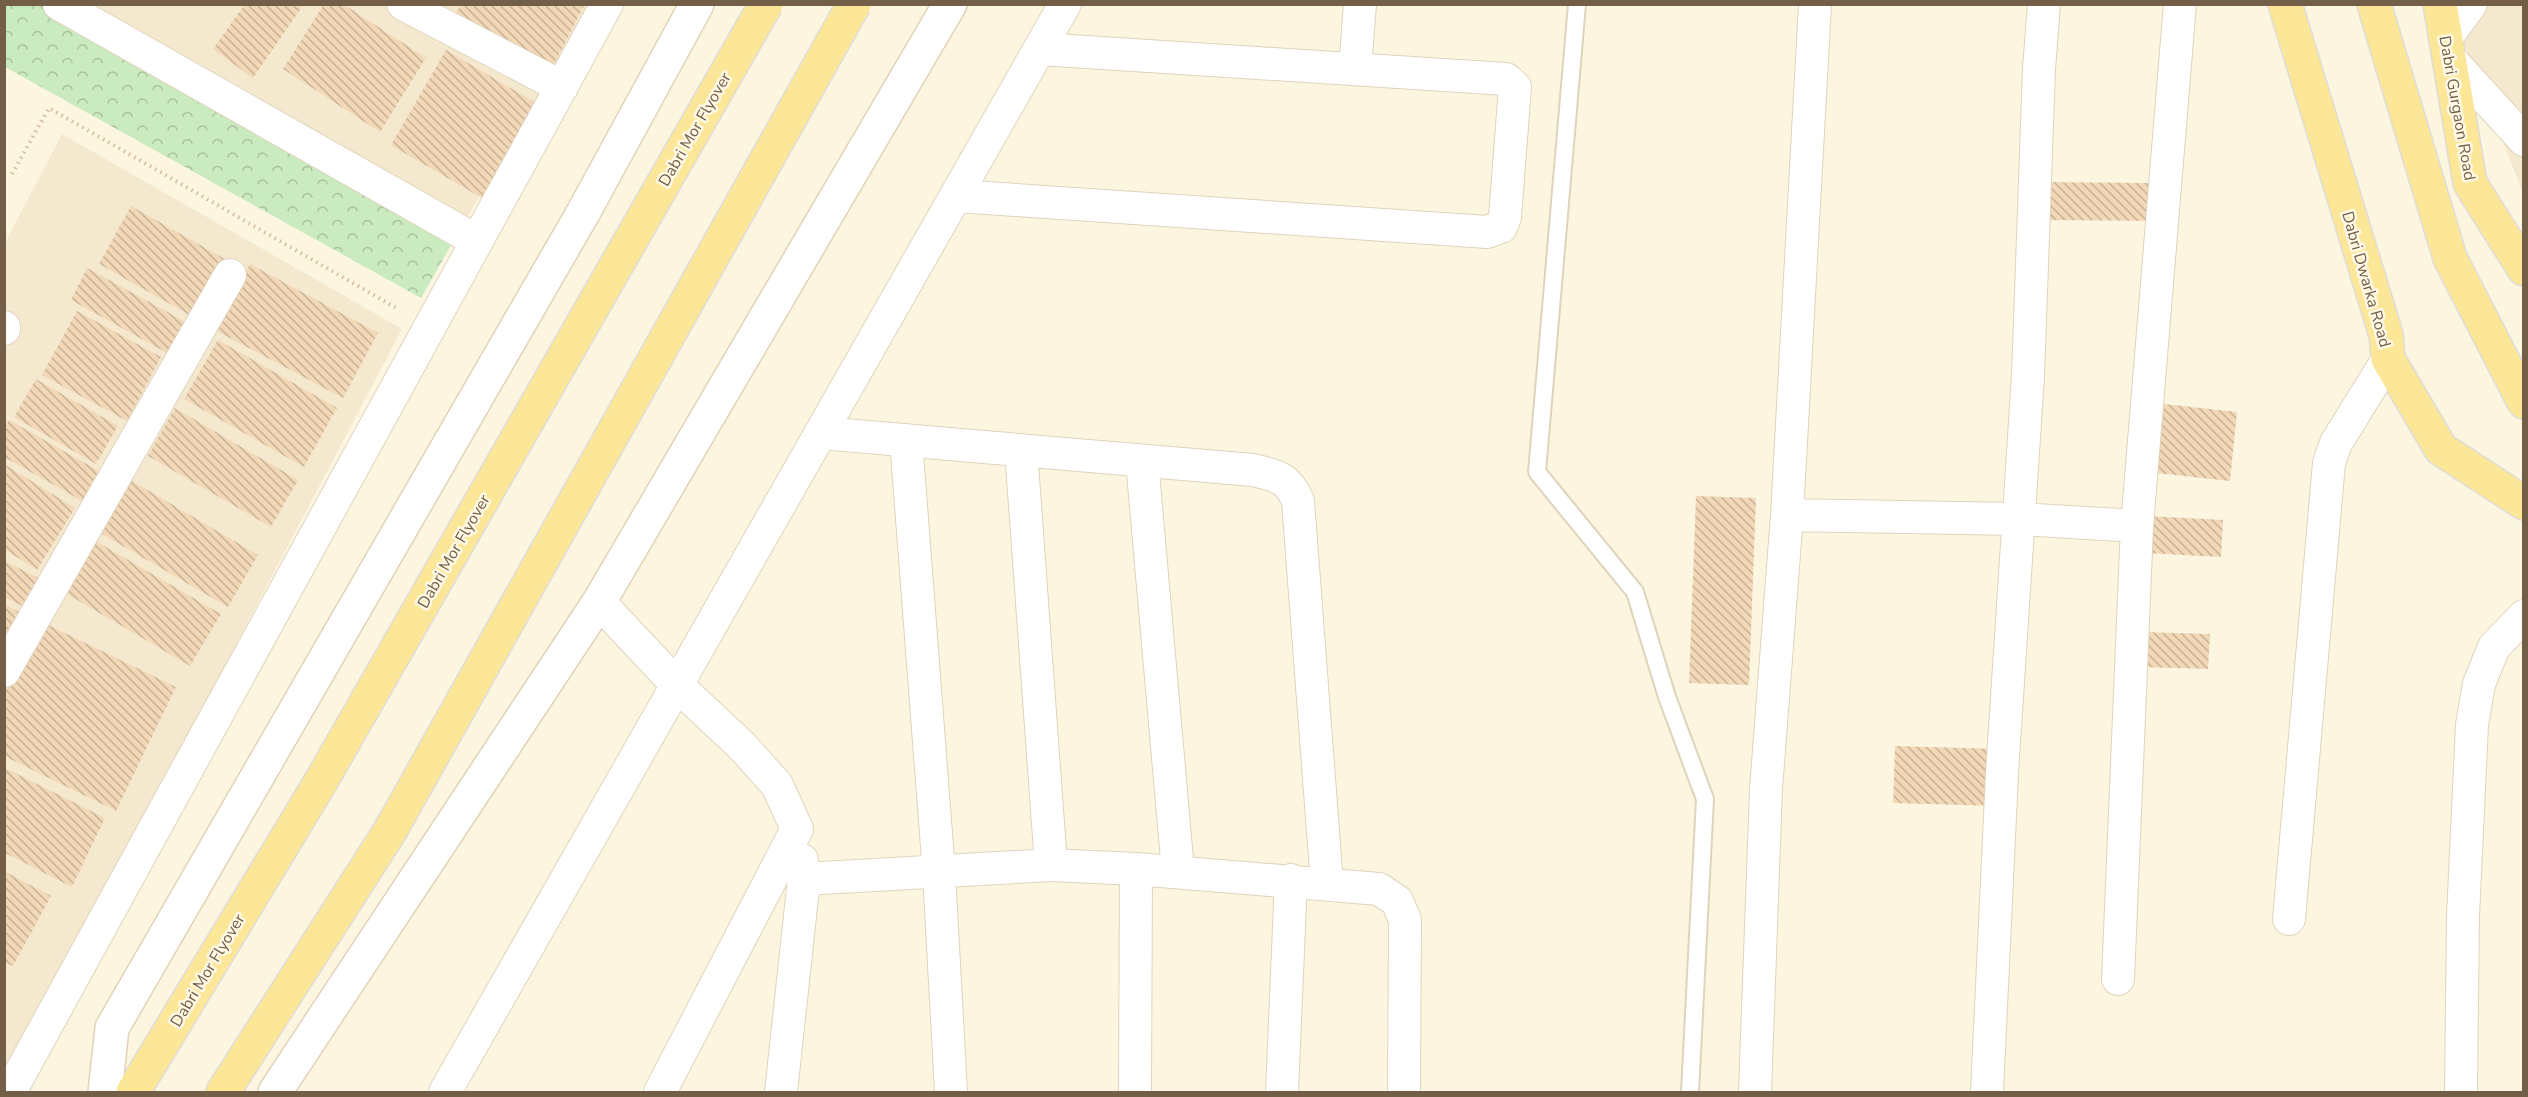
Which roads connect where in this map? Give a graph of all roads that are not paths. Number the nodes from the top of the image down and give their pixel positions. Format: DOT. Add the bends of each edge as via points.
graph roads {
  1 [pos="58,4"];
  2 [pos="403,4"];
  3 [pos="607,4"];
  4 [pos="697,4"];
  5 [pos="766,4"];
  6 [pos="854,4"];
  7 [pos="950,4"];
  8 [pos="1065,4"];
  9 [pos="1360,4"];
  10 [pos="1576,4"];
  11 [pos="1815,4"];
  12 [pos="2044,4"];
  13 [pos="2180,4"];
  14 [pos="2285,4"];
  15 [pos="2374,4"];
  16 [pos="2440,4"];
  17 [pos="2471,4"];
  18 [pos="2448,48"];
  19 [pos="1040,49"];
  20 [pos="1355,69"];
  21 [pos="562,87"];
  22 [pos="2523,140"];
  23 [pos="957,196"];
  24 [pos="477,242"];
  25 [pos="2523,269"];
  26 [pos="230,275"];
  27 [pos="2388,359"];
  28 [pos="2523,402"];
  29 [pos="822,433"];
  30 [pos="906,440"];
  31 [pos="1021,450"];
  32 [pos="1142,460"];
  33 [pos="2523,503"];
  34 [pos="1787,515"];
  35 [pos="2018,519"];
  36 [pos="2138,526"];
  37 [pos="599,602"];
  38 [pos="2523,616"];
  39 [pos="4,671"];
  40 [pos="678,686"];
  41 [pos="797,829"];
  42 [pos="1051,865"];
  43 [pos="1136,869"];
  44 [pos="1178,871"];
  45 [pos="939,873"];
  46 [pos="804,879"];
  47 [pos="1291,880"];
  48 [pos="1327,884"];
  49 [pos="2289,919"];
  50 [pos="2118,979"];
  51 [pos="10,1092"];
  52 [pos="105,1092"];
  53 [pos="133,1092"];
  54 [pos="223,1092"];
  55 [pos="275,1092"];
  56 [pos="445,1092"];
  57 [pos="660,1092"];
  58 [pos="781,1092"];
  59 [pos="951,1092"];
  60 [pos="1135,1092"];
  61 [pos="1282,1092"];
  62 [pos="1404,1092"];
  63 [pos="1690,1092"];
  64 [pos="1755,1092"];
  65 [pos="1987,1092"];
  66 [pos="2461,1092"];
  1 -- 24 [label="street"];
  2 -- 21 [label="street"];
  3 -- 21 [label="street"];
  4 -- 52 [label="main road" via="583,213 112,1028"];
  5 -- 53 [label="main road, Dabri Mor Flyover, bridge" via="320,783"];
  6 -- 54 [label="main road, bridge" via="390,831"];
  7 -- 37 [label="main road"];
  8 -- 19 [label="street"];
  9 -- 20 [label="street"];
  10 -- 63 [label="lane" via="1537,472 1635,592 1667,697 1705,799"];
  11 -- 34 [label="street"];
  12 -- 35 [label="street"];
  13 -- 36 [label="street"];
  14 -- 27 [label="main road, Dabri Dwarka Road" via="2386,335"];
  15 -- 28 [label="main road" via="2450,258"];
  16 -- 18 [label="main road, Dabri Gurgaon Road"];
  17 -- 18 [label="street"];
  18 -- 22 [label="street"];
  18 -- 25 [label="main road, Dabri Gurgaon Road" via="2469,183"];
  19 -- 20 [label="street"];
  19 -- 23 [label="street"];
  20 -- 23 [label="street" via="1512,82 1515,87 1502,227 1487,232"];
  21 -- 24 [label="street"];
  23 -- 29 [label="street"];
  24 -- 51 [label="street"];
  26 -- 39 [label="street"];
  27 -- 33 [label="main road, Dabri Dwarka Road" via="2441,449"];
  27 -- 49 [label="street" via="2336,443 2329,463"];
  29 -- 30 [label="street"];
  29 -- 40 [label="street"];
  30 -- 31 [label="street"];
  30 -- 45 [label="street"];
  31 -- 32 [label="street"];
  31 -- 42 [label="street"];
  32 -- 44 [label="street"];
  32 -- 48 [label="street" via="1253,470 1277,476 1292,486 1298,501"];
  34 -- 35 [label="street"];
  34 -- 64 [label="street" via="1766,789"];
  35 -- 36 [label="street"];
  35 -- 65 [label="street"];
  36 -- 50 [label="street"];
  37 -- 40 [label="street"];
  37 -- 55 [label="main road"];
  38 -- 66 [label="street" via="2494,647 2479,684 2472,725 2463,916"];
  40 -- 41 [label="street" via="777,785"];
  40 -- 56 [label="street"];
  41 -- 46 [label="street"];
  41 -- 57 [label="street"];
  42 -- 43 [label="street"];
  42 -- 45 [label="street"];
  43 -- 44 [label="street"];
  43 -- 60 [label="street"];
  44 -- 47 [label="street"];
  45 -- 46 [label="street"];
  45 -- 59 [label="street"];
  46 -- 58 [label="street"];
  47 -- 48 [label="street"];
  47 -- 61 [label="street"];
  48 -- 62 [label="street" via="1379,889 1397,901 1405,920"];
}
